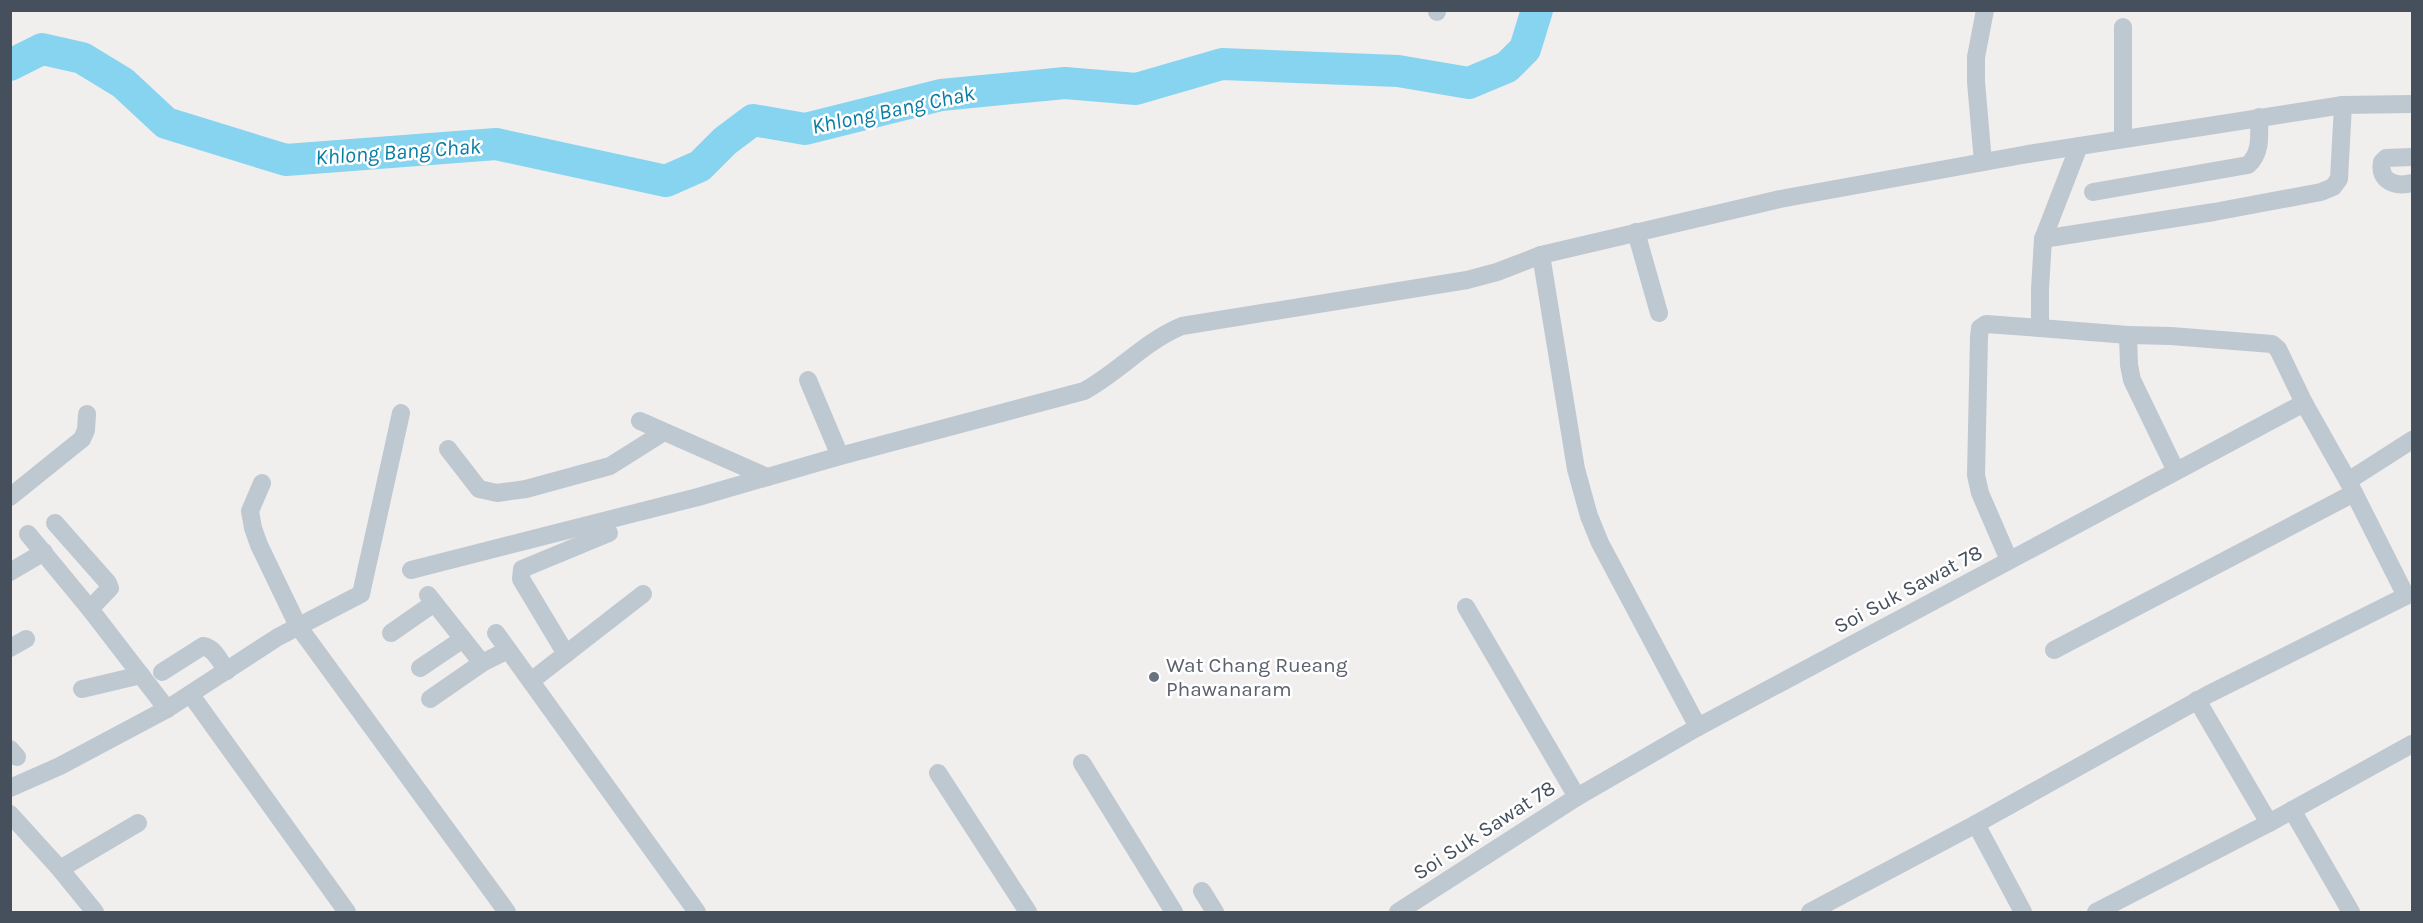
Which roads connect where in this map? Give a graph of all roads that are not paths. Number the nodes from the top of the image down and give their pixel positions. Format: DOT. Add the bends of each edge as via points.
graph roads {
  1 [pos="1985,10"];
  2 [pos="2124,27"];
  3 [pos="2412,104"];
  4 [pos="2343,105"];
  5 [pos="2259,117"];
  6 [pos="2123,139"];
  7 [pos="2079,146"];
  8 [pos="2412,157"];
  9 [pos="1983,162"];
  10 [pos="2412,183"];
  11 [pos="2093,192"];
  12 [pos="1636,232"];
  13 [pos="2043,239"];
  14 [pos="1541,255"];
  15 [pos="1659,313"];
  16 [pos="2040,328"];
  17 [pos="2128,335"];
  18 [pos="808,380"];
  19 [pos="2304,403"];
  20 [pos="401,413"];
  21 [pos="87,414"];
  22 [pos="640,421"];
  23 [pos="664,432"];
  24 [pos="2412,440"];
  25 [pos="448,449"];
  26 [pos="840,456"];
  27 [pos="2176,471"];
  28 [pos="767,477"];
  29 [pos="262,483"];
  30 [pos="2351,487"];
  31 [pos="10,497"];
  32 [pos="55,523"];
  33 [pos="609,533"];
  34 [pos="28,534"];
  35 [pos="44,552"];
  36 [pos="2009,560"];
  37 [pos="411,570"];
  38 [pos="10,572"];
  39 [pos="643,594"];
  40 [pos="2409,601"];
  41 [pos="1466,607"];
  42 [pos="90,609"];
  43 [pos="298,626"];
  44 [pos="392,633"];
  45 [pos="496,633"];
  46 [pos="463,639"];
  47 [pos="508,650"];
  48 [pos="2054,650"];
  49 [pos="566,654"];
  50 [pos="482,663"];
  51 [pos="420,668"];
  52 [pos="227,671"];
  53 [pos="162,672"];
  54 [pos="141,675"];
  55 [pos="531,681"];
  56 [pos="82,689"];
  57 [pos="191,695"];
  58 [pos="430,699"];
  59 [pos="2198,700"];
  60 [pos="167,709"];
  61 [pos="1698,727"];
  62 [pos="2412,744"];
  63 [pos="1082,763"];
  64 [pos="938,773"];
  65 [pos="10,788"];
  66 [pos="1577,797"];
  67 [pos="2292,810"];
  68 [pos="10,814"];
  69 [pos="138,823"];
  70 [pos="2270,823"];
  71 [pos="1976,824"];
  72 [pos="60,869"];
  73 [pos="1202,891"];
  74 [pos="2116,908"];
  75 [pos="95,912"];
  76 [pos="347,912"];
  77 [pos="507,912"];
  78 [pos="697,912"];
  79 [pos="1028,912"];
  80 [pos="1174,912"];
  81 [pos="1215,912"];
  82 [pos="1398,912"];
  83 [pos="1810,912"];
  84 [pos="2023,912"];
  85 [pos="2096,912"];
  86 [pos="2351,912"];
  1 -- 9 [label="street" via="1976,57"];
  2 -- 6 [label="street"];
  3 -- 4 [label="street"];
  4 -- 5 [label="street"];
  4 -- 13 [label="street" via="2339,179 2333,187 2214,212"];
  5 -- 6 [label="street"];
  5 -- 11 [label="street" via="2258,148 2248,165"];
  6 -- 7 [label="street"];
  7 -- 9 [label="street"];
  7 -- 13 [label="street"];
  8 -- 10 [label="street" via="2386,158 2381,168 2393,184"];
  9 -- 12 [label="street" via="1780,199"];
  12 -- 14 [label="street"];
  12 -- 15 [label="street"];
  13 -- 16 [label="street"];
  14 -- 26 [label="street" via="1467,280 1182,326 1161,334 1084,391"];
  14 -- 61 [label="street" via="1576,470 1589,516"];
  16 -- 17 [label="street"];
  16 -- 36 [label="street" via="1986,324 1980,328 1976,475"];
  17 -- 19 [label="street" via="2272,344 2278,348"];
  17 -- 27 [label="street" via="2132,380"];
  18 -- 26 [label="street"];
  19 -- 27 [label="street, Soi Suk Sawat 78"];
  19 -- 30 [label="street"];
  20 -- 43 [label="street" via="361,594"];
  21 -- 31 [label="street" via="82,440"];
  22 -- 23 [label="street"];
  23 -- 25 [label="street" via="610,466 497,493 479,489"];
  23 -- 28 [label="street"];
  24 -- 30 [label="street"];
  26 -- 28 [label="street"];
  27 -- 36 [label="street, Soi Suk Sawat 78"];
  28 -- 37 [label="street"];
  29 -- 43 [label="street" via="250,511 253,528"];
  30 -- 40 [label="street"];
  30 -- 48 [label="street"];
  32 -- 42 [label="street" via="108,583 110,588"];
  33 -- 49 [label="street" via="522,569 521,579"];
  34 -- 35 [label="street"];
  35 -- 38 [label="street"];
  35 -- 42 [label="street"];
  36 -- 61 [label="street, Soi Suk Sawat 78"];
  39 -- 49 [label="street"];
  40 -- 59 [label="street"];
  41 -- 66 [label="street"];
  42 -- 54 [label="street"];
  43 -- 52 [label="street"];
  43 -- 77 [label="street"];
  44 -- 46 [label="street" via="431,599"];
  45 -- 47 [label="street"];
  46 -- 50 [label="street"];
  46 -- 51 [label="street"];
  47 -- 50 [label="street"];
  47 -- 55 [label="street"];
  49 -- 55 [label="street"];
  50 -- 58 [label="street"];
  52 -- 53 [label="street" via="209,647 202,646"];
  52 -- 57 [label="street"];
  54 -- 56 [label="street"];
  54 -- 60 [label="street"];
  55 -- 78 [label="street"];
  57 -- 60 [label="street"];
  57 -- 76 [label="street"];
  59 -- 70 [label="street"];
  59 -- 71 [label="street"];
  60 -- 65 [label="street"];
  61 -- 66 [label="street, Soi Suk Sawat 78"];
  62 -- 67 [label="street"];
  63 -- 80 [label="street"];
  64 -- 79 [label="street"];
  66 -- 82 [label="street, Soi Suk Sawat 78"];
  67 -- 70 [label="street"];
  67 -- 86 [label="street"];
  68 -- 72 [label="street"];
  69 -- 72 [label="street"];
  70 -- 74 [label="street"];
  71 -- 83 [label="street"];
  71 -- 84 [label="street"];
  72 -- 75 [label="street"];
  73 -- 81 [label="street"];
  74 -- 85 [label="street"];
}
